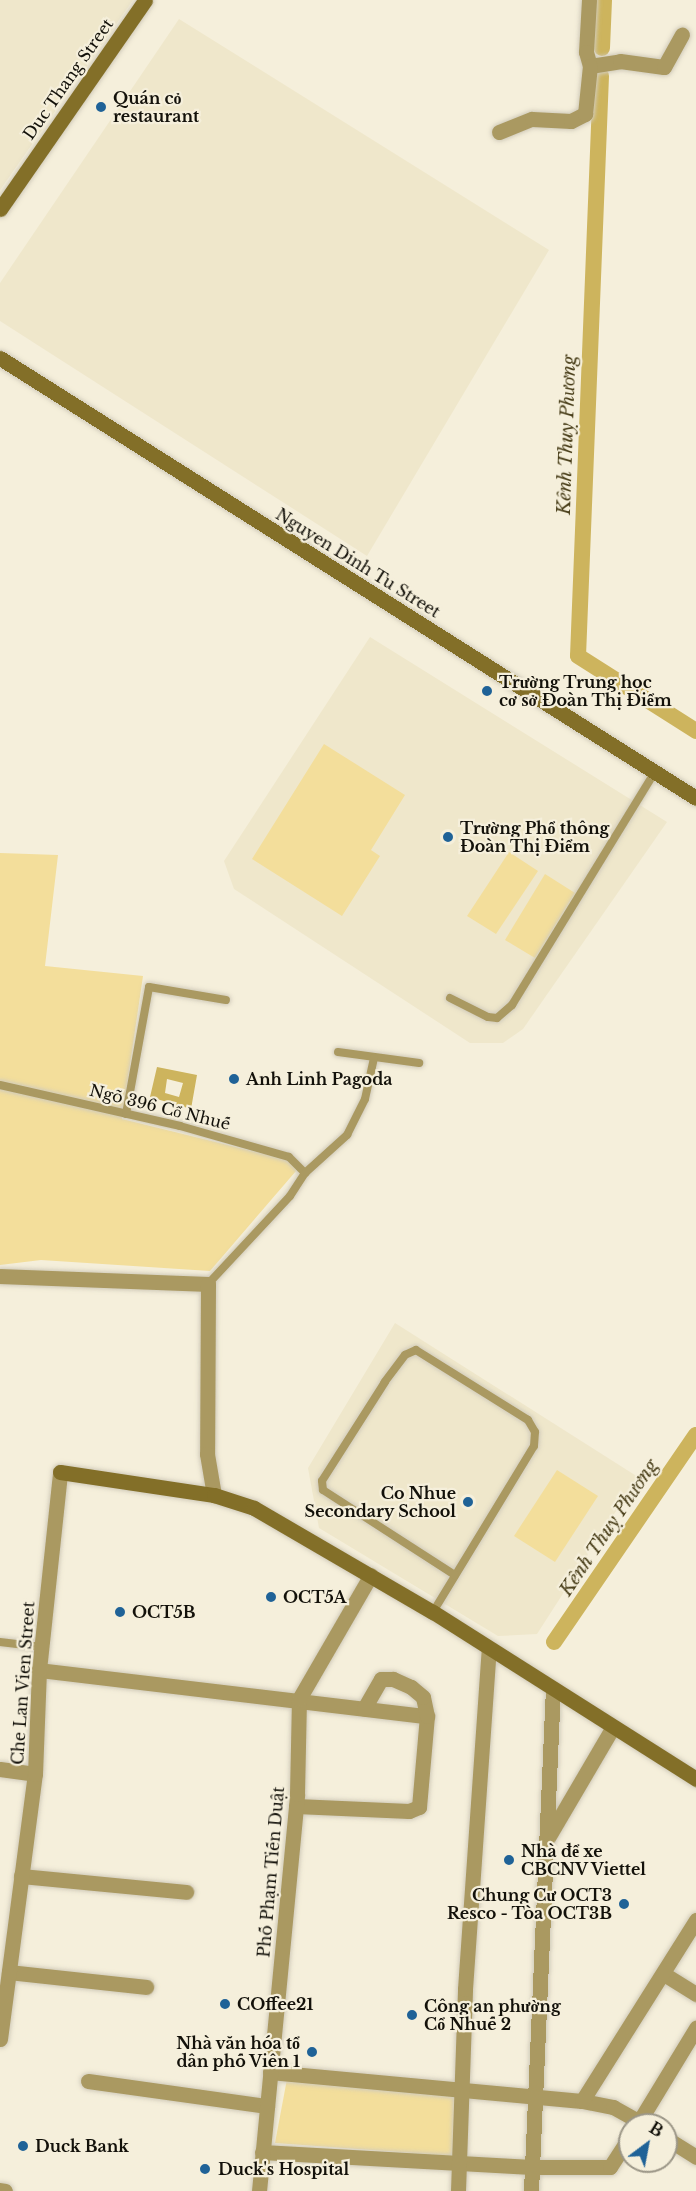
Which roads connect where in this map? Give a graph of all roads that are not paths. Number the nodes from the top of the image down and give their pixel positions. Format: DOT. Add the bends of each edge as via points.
graph roads {
  1 [pos="145,0"];
  2 [pos="589,0"];
  3 [pos="682,34"];
  4 [pos="590,66"];
  5 [pos="498,132"];
  6 [pos="0,209"];
  7 [pos="0,358"];
  8 [pos="655,772"];
  9 [pos="696,798"];
  10 [pos="450,998"];
  11 [pos="226,1000"];
  12 [pos="338,1052"];
  13 [pos="374,1058"];
  14 [pos="419,1063"];
  15 [pos="0,1085"];
  16 [pos="126,1114"];
  17 [pos="305,1173"];
  18 [pos="0,1276"];
  19 [pos="208,1284"];
  20 [pos="214,1495"];
  21 [pos="371,1575"];
  22 [pos="455,1575"];
  23 [pos="433,1612"];
  24 [pos="0,1642"];
  25 [pos="42,1647"];
  26 [pos="489,1649"];
  27 [pos="39,1670"];
  28 [pos="553,1688"];
  29 [pos="299,1699"];
  30 [pos="364,1709"];
  31 [pos="427,1716"];
  32 [pos="613,1727"];
  33 [pos="0,1769"];
  34 [pos="35,1774"];
  35 [pos="696,1779"];
  36 [pos="296,1806"];
  37 [pos="546,1839"];
  38 [pos="21,1876"];
  39 [pos="186,1892"];
  40 [pos="696,1920"];
  41 [pos="9,1972"];
  42 [pos="664,1974"];
  43 [pos="146,1988"];
  44 [pos="696,1994"];
  45 [pos="696,2028"];
  46 [pos="0,2039"];
  47 [pos="270,2072"];
  48 [pos="88,2081"];
  49 [pos="463,2088"];
  50 [pos="536,2095"];
  51 [pos="582,2101"];
  52 [pos="267,2106"];
  53 [pos="623,2113"];
  54 [pos="647,2113"];
  55 [pos="678,2146"];
  56 [pos="262,2152"];
  57 [pos="618,2155"];
  58 [pos="696,2157"];
  59 [pos="459,2160"];
  60 [pos="532,2167"];
  61 [pos="0,2190"];
  62 [pos="5,2191"];
  63 [pos="259,2191"];
  64 [pos="458,2191"];
  65 [pos="531,2191"];
  1 -- 6 [label="street, Duc Thang Street"];
  2 -- 4 [label="street" via="586,52"];
  3 -- 4 [label="street" via="664,67 614,61"];
  4 -- 5 [label="street" via="585,114 571,121 532,119"];
  7 -- 8 [label="street, Nguyen Dinh Tu Street"];
  8 -- 9 [label="street, Nguyen Dinh Tu Street"];
  8 -- 10 [label="lane" via="512,1005 496,1018"];
  11 -- 16 [label="lane" via="148,987"];
  12 -- 13 [label="lane"];
  13 -- 14 [label="lane"];
  13 -- 17 [label="lane" via="365,1099 347,1135"];
  15 -- 16 [label="lane, Ngõ 396 Cổ Nhuế"];
  16 -- 17 [label="lane, Ngõ 396 Cổ Nhuế" via="289,1157"];
  17 -- 19 [label="lane" via="290,1196"];
  18 -- 19 [label="street"];
  19 -- 20 [label="street" via="207,1454"];
  20 -- 21 [label="street" via="254,1508"];
  20 -- 25 [label="street, Che Lan Vien Street" via="60,1472"];
  21 -- 23 [label="street"];
  21 -- 29 [label="street, Phố Phạm Tiến Duật"];
  22 -- 22 [label="lane" via="323,1490 322,1481 385,1382 405,1355 416,1350 528,1420 535,1432 534,1446"];
  22 -- 23 [label="lane"];
  23 -- 26 [label="street"];
  24 -- 25 [label="lane"];
  25 -- 27 [label="street, Che Lan Vien Street"];
  26 -- 28 [label="street"];
  26 -- 49 [label="street" via="465,1989"];
  27 -- 29 [label="street"];
  27 -- 34 [label="street, Che Lan Vien Street"];
  28 -- 32 [label="street"];
  28 -- 37 [label="street"];
  29 -- 30 [label="street"];
  29 -- 36 [label="street, Phố Phạm Tiến Duật"];
  30 -- 31 [label="street"];
  30 -- 31 [label="street" via="381,1679 393,1679 423,1697"];
  31 -- 36 [label="street" via="419,1807 409,1811"];
  32 -- 35 [label="street"];
  32 -- 37 [label="street"];
  33 -- 34 [label="street"];
  34 -- 38 [label="street, Che Lan Vien Street"];
  36 -- 47 [label="street, Phố Phạm Tiến Duật"];
  37 -- 50 [label="street"];
  38 -- 39 [label="street"];
  38 -- 41 [label="street, Che Lan Vien Street"];
  40 -- 42 [label="street"];
  41 -- 43 [label="street"];
  41 -- 46 [label="street, Che Lan Vien Street"];
  42 -- 44 [label="street"];
  42 -- 51 [label="street"];
  45 -- 54 [label="street"];
  47 -- 49 [label="street"];
  47 -- 52 [label="street, Phố Phạm Tiến Duật"];
  48 -- 52 [label="street"];
  49 -- 50 [label="street"];
  49 -- 59 [label="street"];
  50 -- 51 [label="street"];
  50 -- 60 [label="street"];
  51 -- 53 [label="street"];
  52 -- 56 [label="street, Phố Phạm Tiến Duật"];
  55 -- 58 [label="street"];
  56 -- 59 [label="street"];
  56 -- 63 [label="street, Phố Phạm Tiến Duật"];
  57 -- 60 [label="street" via="610,2167"];
  59 -- 60 [label="street"];
  59 -- 64 [label="street"];
  60 -- 65 [label="street"];
  61 -- 62 [label="street"];
}
